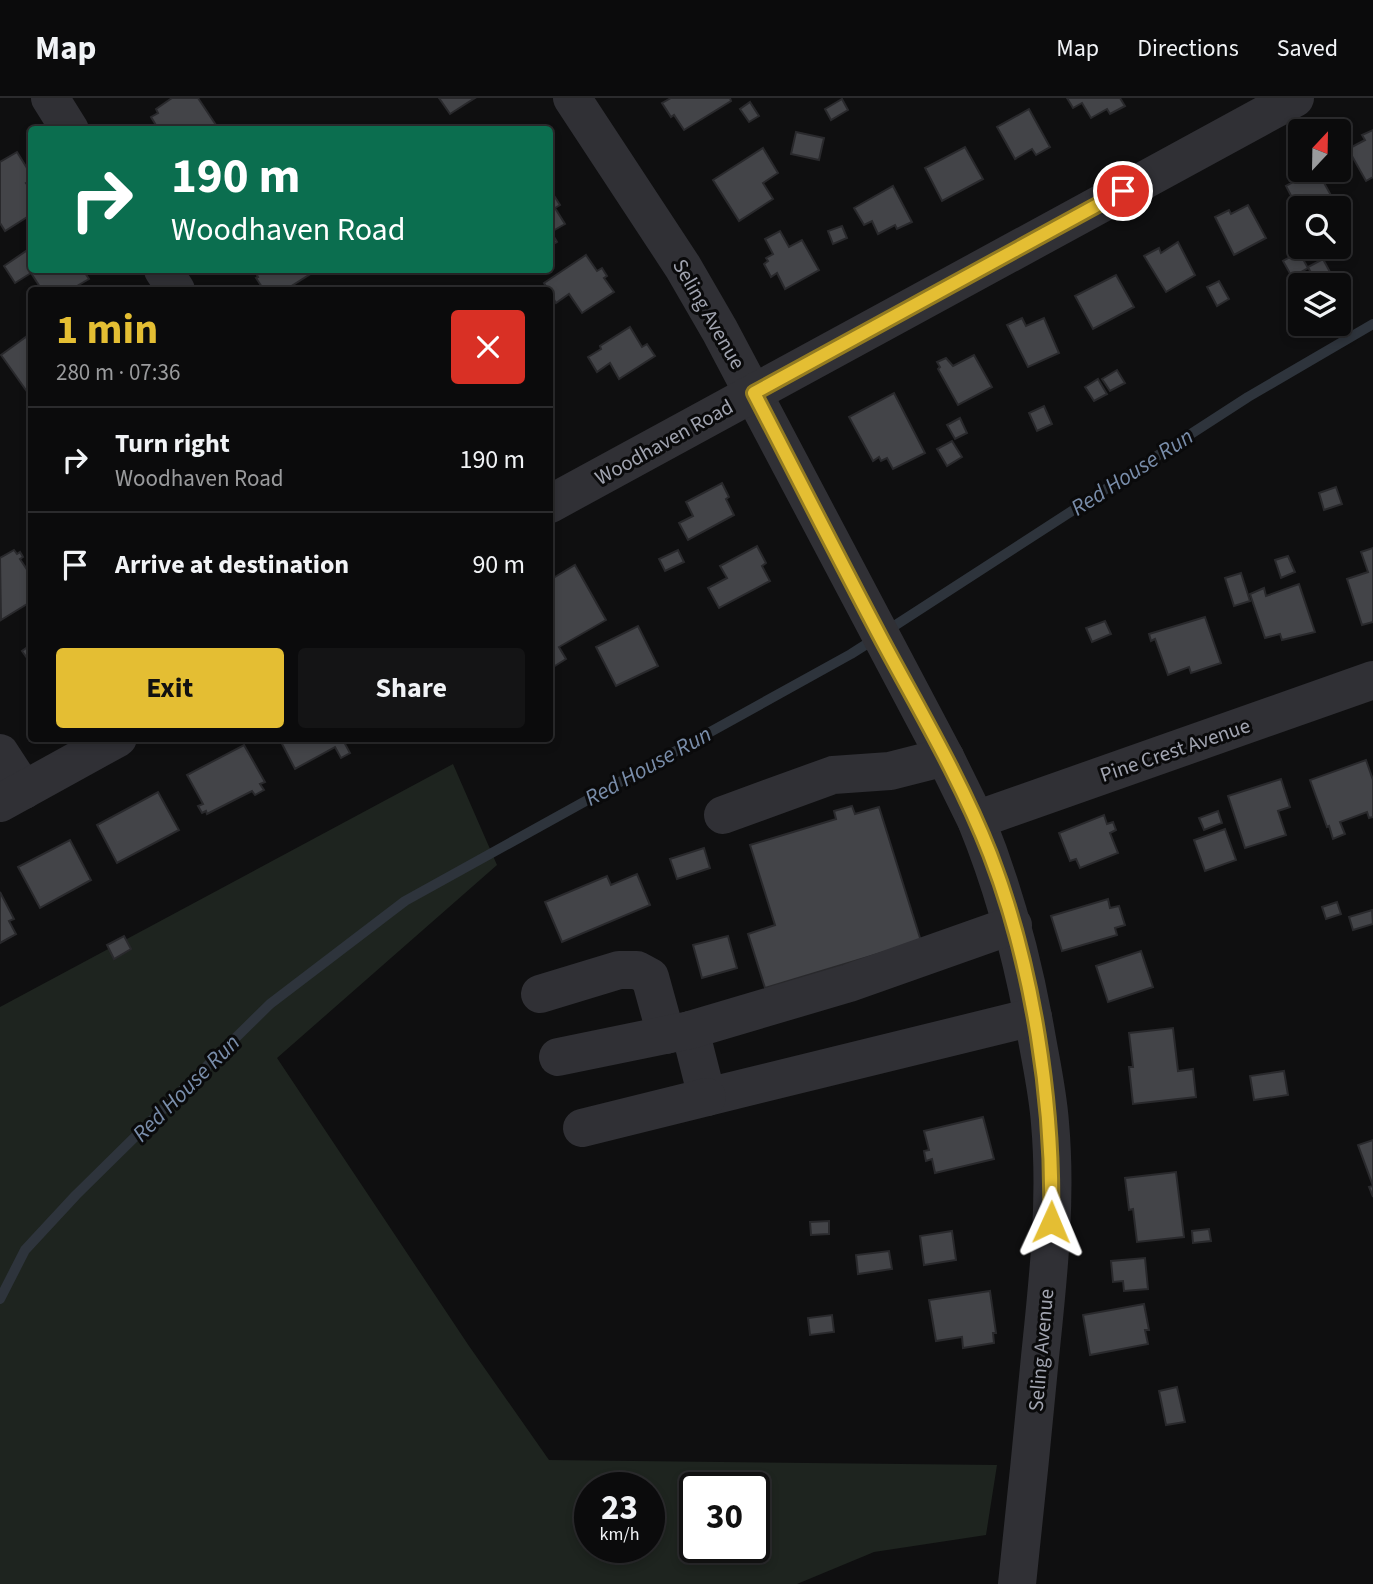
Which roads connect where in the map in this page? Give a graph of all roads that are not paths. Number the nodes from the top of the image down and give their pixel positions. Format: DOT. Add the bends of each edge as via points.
graph roads {
  1 [pos="50,98"];
  2 [pos="572,98"];
  3 [pos="1294,98"];
  4 [pos="68,126"];
  5 [pos="754,393"];
  6 [pos="553,502"];
  7 [pos="1373,680"];
  8 [pos="111,742"];
  9 [pos="0,753"];
  10 [pos="945,757"];
  11 [pos="12,796"];
  12 [pos="723,815"];
  13 [pos="976,820"];
  14 [pos="1013,925"];
  15 [pos="540,994"];
  16 [pos="1033,1017"];
  17 [pos="678,1033"];
  18 [pos="558,1057"];
  19 [pos="708,1097"];
  20 [pos="582,1128"];
  21 [pos="1017,1584"];
  1 -- 4 [label="street"];
  2 -- 5 [label="street, Seling Avenue" via="683,267"];
  3 -- 5 [label="street, Woodhaven Road"];
  5 -- 6 [label="street, Woodhaven Road"];
  5 -- 10 [label="street, Seling Avenue"];
  7 -- 13 [label="street, Pine Crest Avenue"];
  8 -- 11 [label="street"];
  9 -- 11 [label="street"];
  10 -- 12 [label="street" via="890,771 833,775"];
  10 -- 13 [label="street, Seling Avenue"];
  13 -- 14 [label="street, Seling Avenue"];
  14 -- 16 [label="street, Seling Avenue"];
  14 -- 17 [label="street" via="849,983"];
  15 -- 17 [label="street" via="637,970 650,977"];
  16 -- 19 [label="street"];
  16 -- 21 [label="street, Seling Avenue" via="1050,1122 1051,1222"];
  17 -- 18 [label="street"];
  17 -- 19 [label="street"];
  19 -- 20 [label="street"];
}
